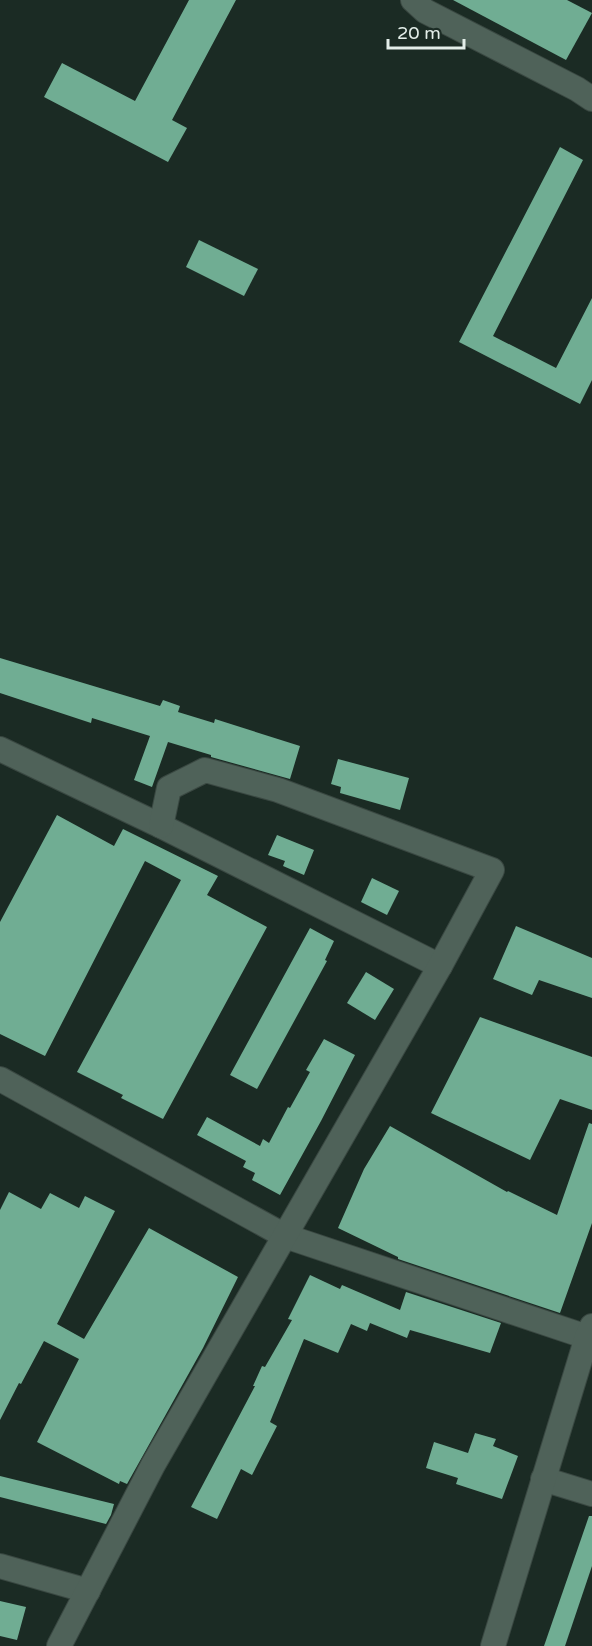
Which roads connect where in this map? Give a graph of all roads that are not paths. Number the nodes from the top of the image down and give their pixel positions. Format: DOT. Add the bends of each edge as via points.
graph roads {
  1 [pos="413,0"];
  2 [pos="592,99"];
  3 [pos="0,749"];
  4 [pos="161,826"];
  5 [pos="441,966"];
  6 [pos="0,1079"];
  7 [pos="285,1236"];
  8 [pos="589,1332"];
  9 [pos="543,1479"];
  10 [pos="592,1494"];
  11 [pos="0,1566"];
  12 [pos="88,1591"];
  13 [pos="499,1644"];
  14 [pos="59,1646"];
  1 -- 2 [label="street" via="425,11"];
  3 -- 4 [label="street"];
  4 -- 5 [label="street"];
  4 -- 5 [label="street" via="169,788 205,770 278,790 492,870"];
  5 -- 7 [label="street"];
  6 -- 7 [label="street"];
  7 -- 8 [label="street"];
  7 -- 12 [label="street" via="153,1465"];
  8 -- 9 [label="street"];
  9 -- 10 [label="street"];
  9 -- 13 [label="street"];
  11 -- 12 [label="street"];
  12 -- 14 [label="street"];
}
